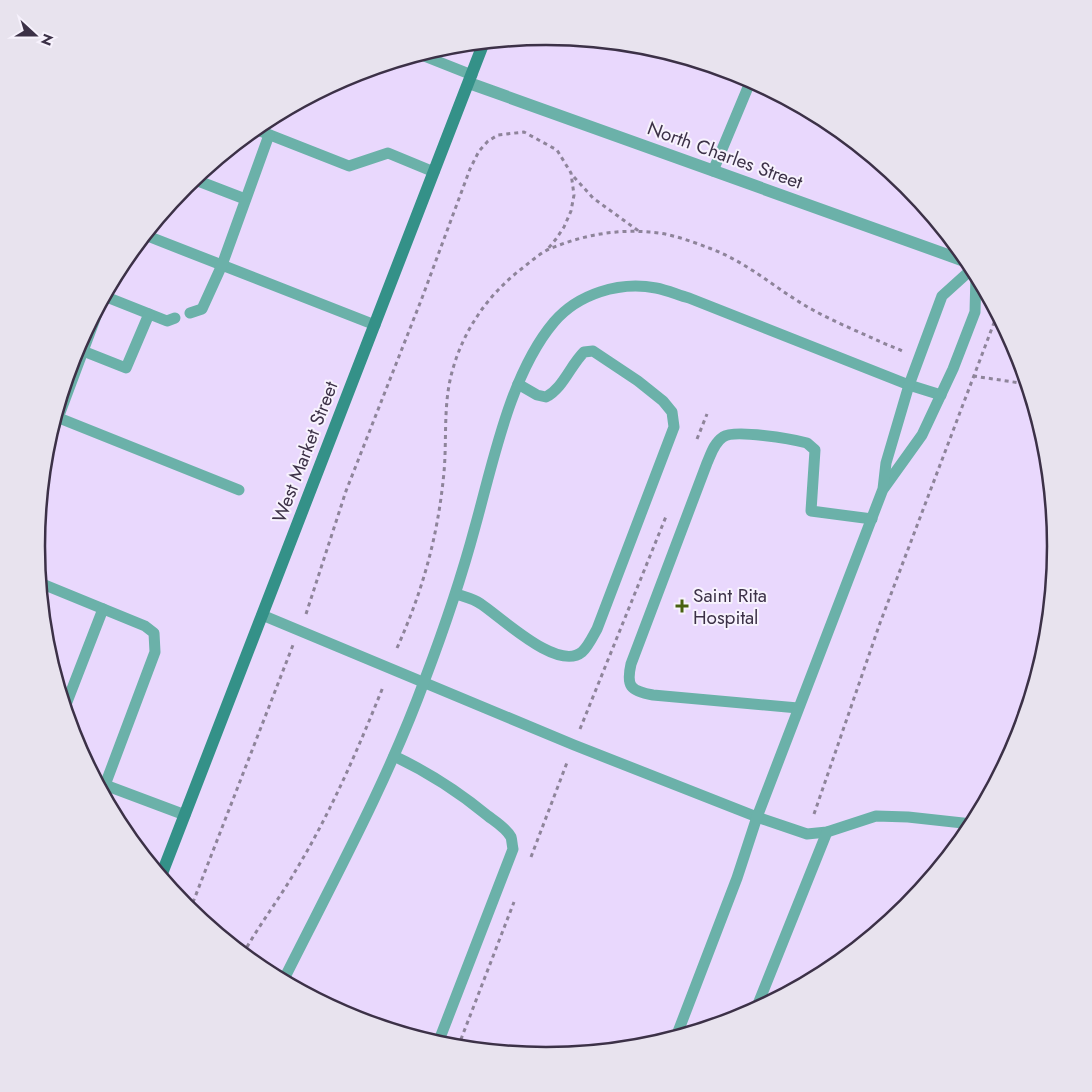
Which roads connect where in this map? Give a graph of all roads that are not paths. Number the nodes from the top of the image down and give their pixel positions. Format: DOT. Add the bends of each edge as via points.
graph roads {
  1 [pos="481,49"];
  2 [pos="429,59"];
  3 [pos="470,79"];
  4 [pos="748,88"];
  5 [pos="263,133"];
  6 [pos="269,135"];
  7 [pos="713,171"];
  8 [pos="434,172"];
  9 [pos="202,182"];
  10 [pos="245,198"];
  11 [pos="152,238"];
  12 [pos="955,258"];
  13 [pos="222,265"];
  14 [pos="967,274"];
  15 [pos="976,289"];
  16 [pos="110,298"];
  17 [pos="190,313"];
  18 [pos="149,314"];
  19 [pos="175,318"];
  20 [pos="374,325"];
  21 [pos="84,351"];
  22 [pos="518,384"];
  23 [pos="909,384"];
  24 [pos="941,395"];
  25 [pos="61,419"];
  26 [pos="883,489"];
  27 [pos="239,490"];
  28 [pos="872,519"];
  29 [pos="47,590"];
  30 [pos="456,594"];
  31 [pos="103,609"];
  32 [pos="262,615"];
  33 [pos="425,681"];
  34 [pos="69,697"];
  35 [pos="798,708"];
  36 [pos="394,756"];
  37 [pos="103,779"];
  38 [pos="107,786"];
  39 [pos="184,816"];
  40 [pos="757,817"];
  41 [pos="964,823"];
  42 [pos="827,832"];
  43 [pos="164,869"];
  44 [pos="286,974"];
  45 [pos="760,999"];
  46 [pos="679,1029"];
  47 [pos="441,1035"];
  1 -- 3 [label="street, West Market Street"];
  2 -- 3 [label="lane"];
  3 -- 7 [label="street, North Charles Street"];
  3 -- 8 [label="street, West Market Street"];
  4 -- 7 [label="lane"];
  5 -- 6 [label="lane"];
  6 -- 8 [label="lane" via="349,166 388,153"];
  6 -- 10 [label="lane"];
  7 -- 12 [label="street, North Charles Street"];
  8 -- 20 [label="street, West Market Street"];
  9 -- 10 [label="lane"];
  10 -- 13 [label="lane"];
  11 -- 13 [label="lane"];
  13 -- 17 [label="lane" via="202,309"];
  13 -- 20 [label="lane"];
  14 -- 23 [label="lane" via="942,296"];
  15 -- 24 [label="lane" via="975,312"];
  16 -- 18 [label="lane"];
  18 -- 19 [label="lane" via="167,321"];
  18 -- 21 [label="lane" via="126,368"];
  20 -- 32 [label="street, West Market Street"];
  22 -- 23 [label="lane" via="554,322 575,303 604,290 624,286 657,288 689,298"];
  22 -- 30 [label="lane" via="495,452"];
  22 -- 30 [label="lane" via="546,397 554,393 584,352 593,351 663,401 672,412 674,427 600,623 582,652 569,658 554,654 480,603"];
  23 -- 24 [label="lane"];
  23 -- 26 [label="lane" via="886,463"];
  24 -- 26 [label="lane" via="922,435"];
  25 -- 27 [label="lane"];
  26 -- 28 [label="lane"];
  28 -- 35 [label="lane"];
  28 -- 35 [label="lane" via="811,511 815,450 807,443 739,433 724,436 716,444 707,463 631,664 628,678 631,687 639,693 653,695"];
  29 -- 31 [label="lane"];
  30 -- 33 [label="lane"];
  31 -- 34 [label="lane"];
  31 -- 37 [label="lane" via="145,626 154,633 155,652"];
  32 -- 33 [label="lane"];
  32 -- 39 [label="street, West Market Street"];
  33 -- 36 [label="lane"];
  33 -- 40 [label="lane" via="574,745"];
  35 -- 40 [label="lane"];
  36 -- 44 [label="lane"];
  36 -- 47 [label="lane" via="440,781 477,807 504,829 513,848"];
  38 -- 39 [label="lane"];
  39 -- 43 [label="street, West Market Street"];
  40 -- 42 [label="lane" via="807,834"];
  40 -- 46 [label="lane"];
  41 -- 42 [label="lane" via="876,816"];
  42 -- 45 [label="lane"];
}
